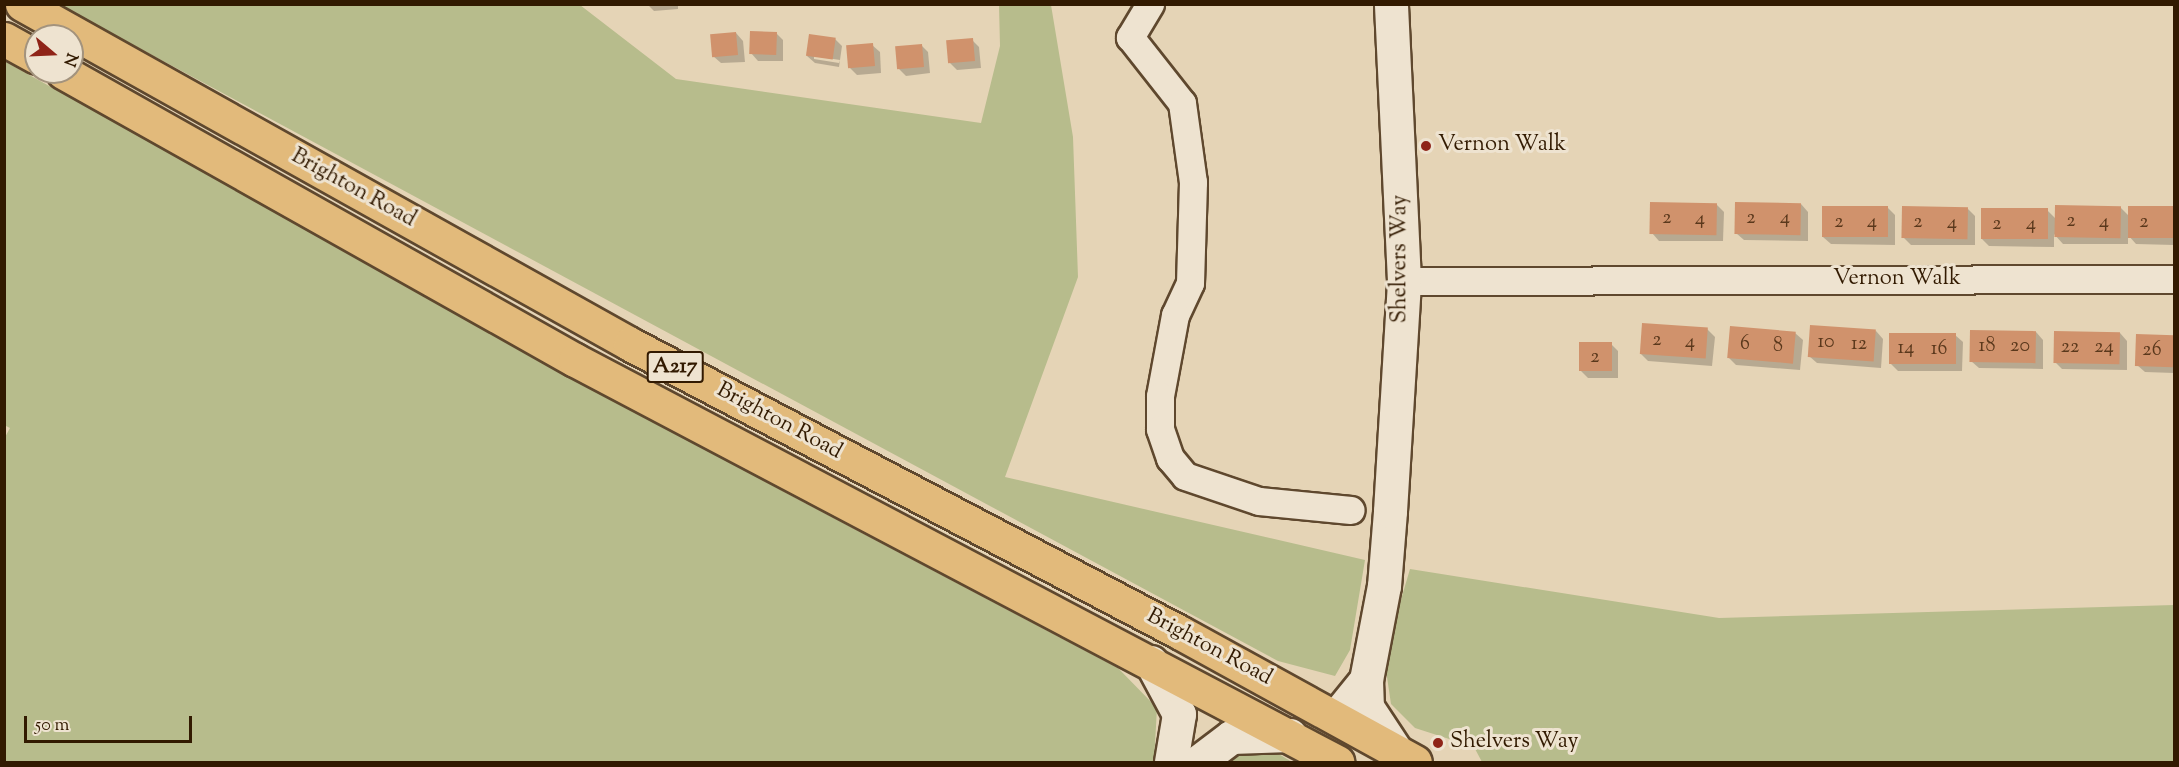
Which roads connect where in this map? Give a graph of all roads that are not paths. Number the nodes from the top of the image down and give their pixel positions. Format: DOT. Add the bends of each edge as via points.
graph roads {
  1 [pos="22,4"];
  2 [pos="1150,4"];
  3 [pos="1391,4"];
  4 [pos="4,39"];
  5 [pos="24,50"];
  6 [pos="84,84"];
  7 [pos="2175,279"];
  8 [pos="1404,281"];
  9 [pos="1351,510"];
  10 [pos="1151,662"];
  11 [pos="1366,680"];
  12 [pos="1336,717"];
  13 [pos="1290,735"];
  14 [pos="1407,758"];
  15 [pos="1171,762"];
  16 [pos="1198,762"];
  17 [pos="1337,762"];
  18 [pos="1361,762"];
  1 -- 12 [label="highway, Brighton Road / A217" via="630,344"];
  2 -- 9 [label="street" via="1130,37 1182,104 1193,191 1190,283 1175,315 1160,396 1160,429 1170,458 1185,476 1259,501"];
  3 -- 8 [label="street, Shelvers Way"];
  4 -- 5 [label="highway"];
  6 -- 10 [label="highway, Brighton Road / A217" via="575,360"];
  7 -- 8 [label="street, Vernon Walk"];
  8 -- 11 [label="street, Shelvers Way" via="1384,586"];
  10 -- 13 [label="highway, Brighton Road / A217"];
  10 -- 15 [label="street" via="1179,714"];
  11 -- 12 [label="street, Shelvers Way"];
  11 -- 14 [label="street" via="1367,707"];
  12 -- 14 [label="highway, Brighton Road / A217"];
  12 -- 18 [label="highway" via="1341,742"];
  13 -- 16 [label="street" via="1231,737"];
  13 -- 17 [label="highway, Brighton Road / A217"];
}
